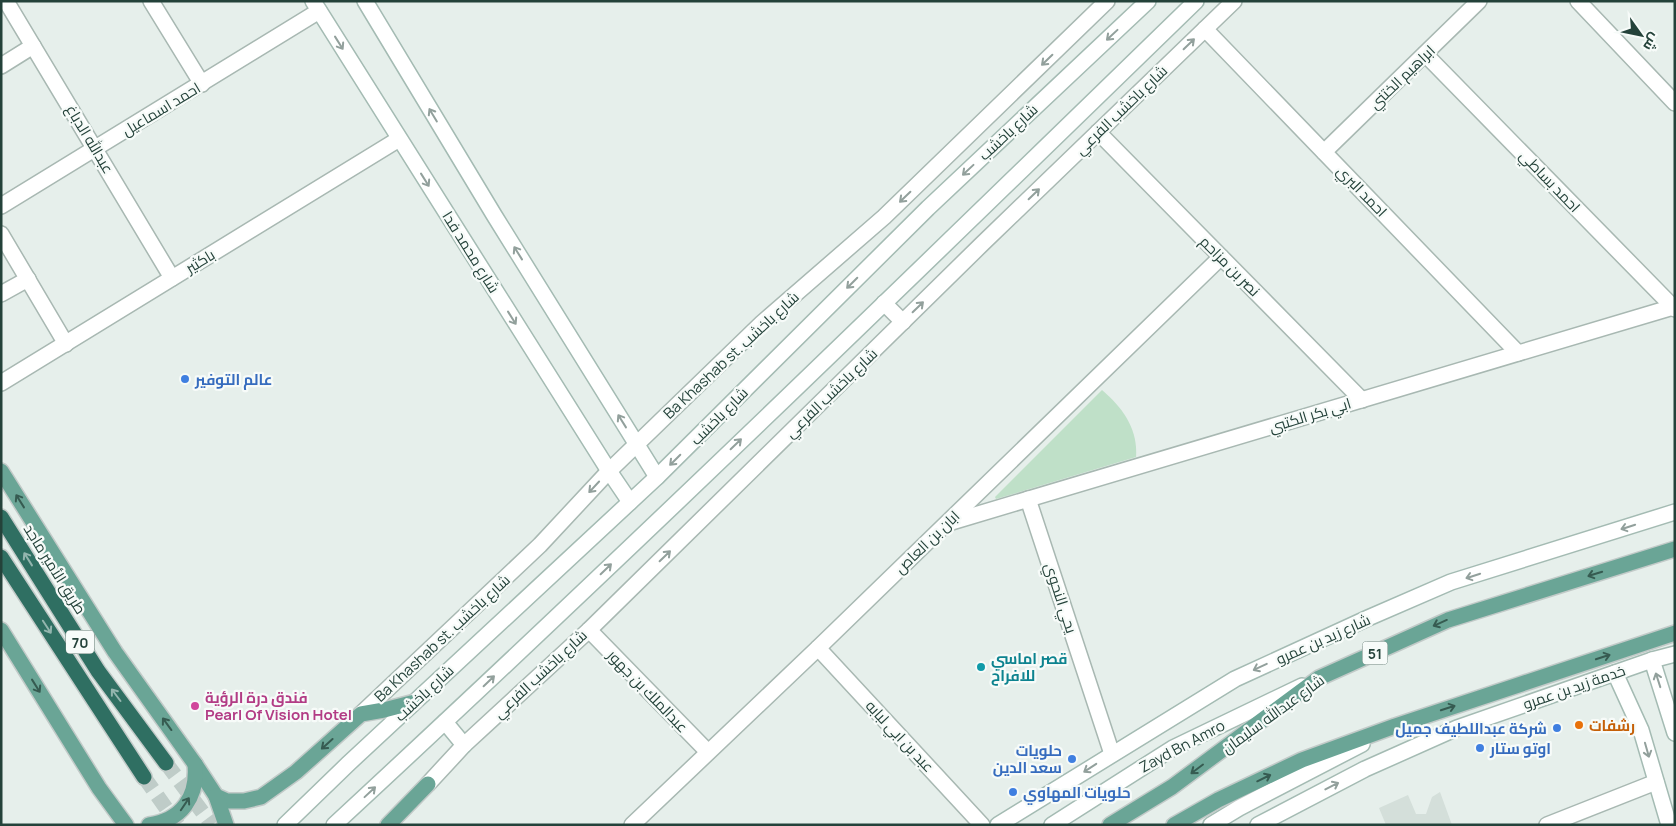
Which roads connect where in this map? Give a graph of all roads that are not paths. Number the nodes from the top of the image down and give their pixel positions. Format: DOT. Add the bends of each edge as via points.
graph roads {
  1 [pos="6,1"];
  2 [pos="151,1"];
  3 [pos="364,1"];
  4 [pos="1107,1"];
  5 [pos="1148,1"];
  6 [pos="1196,1"];
  7 [pos="1234,1"];
  8 [pos="1479,1"];
  9 [pos="1578,1"];
  10 [pos="316,6"];
  11 [pos="1205,29"];
  12 [pos="33,46"];
  13 [pos="1425,54"];
  14 [pos="1,66"];
  15 [pos="202,84"];
  16 [pos="1675,102"];
  17 [pos="1098,132"];
  18 [pos="400,140"];
  19 [pos="95,148"];
  20 [pos="1324,152"];
  21 [pos="1,206"];
  22 [pos="1,234"];
  23 [pos="1221,258"];
  24 [pos="172,278"];
  25 [pos="28,279"];
  26 [pos="1,294"];
  27 [pos="884,303"];
  28 [pos="1674,308"];
  29 [pos="903,322"];
  30 [pos="66,344"];
  31 [pos="1518,353"];
  32 [pos="1,383"];
  33 [pos="1362,400"];
  34 [pos="637,445"];
  35 [pos="1,471"];
  36 [pos="609,471"];
  37 [pos="657,477"];
  38 [pos="1028,499"];
  39 [pos="630,502"];
  40 [pos="1675,512"];
  41 [pos="1,517"];
  42 [pos="946,523"];
  43 [pos="1675,549"];
  44 [pos="1,557"];
  45 [pos="1,630"];
  46 [pos="589,630"];
  47 [pos="1675,633"];
  48 [pos="818,648"];
  49 [pos="1675,654"];
  50 [pos="1652,660"];
  51 [pos="1615,673"];
  52 [pos="1319,678"];
  53 [pos="415,702"];
  54 [pos="361,714"];
  55 [pos="445,722"];
  56 [pos="1395,726"];
  57 [pos="1675,733"];
  58 [pos="464,745"];
  59 [pos="708,752"];
  60 [pos="1112,754"];
  61 [pos="166,762"];
  62 [pos="195,764"];
  63 [pos="144,777"];
  64 [pos="1656,782"];
  65 [pos="428,784"];
  66 [pos="216,796"];
  67 [pos="126,823"];
  68 [pos="140,825"];
  69 [pos="149,825"];
  70 [pos="226,825"];
  71 [pos="285,825"];
  72 [pos="334,825"];
  73 [pos="388,825"];
  74 [pos="632,825"];
  75 [pos="982,825"];
  76 [pos="998,825"];
  77 [pos="1052,825"];
  78 [pos="1110,825"];
  79 [pos="1174,825"];
  80 [pos="1211,825"];
  81 [pos="1258,825"];
  82 [pos="1547,825"];
  83 [pos="1669,825"];
  1 -- 12 [label="street, عبدالله الدباغ"];
  2 -- 15 [label="street"];
  34 -- 3 [label="street, one-way"];
  4 -- 34 [label="street, Ba Khashab st. شارع باخشب, one-way" via="884,217 762,323"];
  5 -- 37 [label="street, شارع باخشب, one-way" via="928,208"];
  6 -- 27 [label="street"];
  7 -- 11 [label="street, شارع باخشب الفرعي"];
  8 -- 13 [label="street, ابراهيم الختني"];
  9 -- 16 [label="street"];
  10 -- 15 [label="street, احمد اسماعيل"];
  10 -- 18 [label="street, شارع محمد فدا, one-way"];
  17 -- 11 [label="street, شارع باخشب الفرعي, one-way"];
  11 -- 20 [label="street, احمد البري"];
  12 -- 14 [label="street"];
  12 -- 19 [label="street, عبدالله الدباغ"];
  13 -- 20 [label="street, ابراهيم الختني"];
  13 -- 28 [label="street, احمد بساطي"];
  15 -- 19 [label="street, احمد اسماعيل"];
  17 -- 23 [label="street, نصر بن مزاحم"];
  29 -- 17 [label="street, شارع باخشب الفرعي, one-way"];
  18 -- 24 [label="street, باكثير"];
  18 -- 36 [label="street, شارع محمد فدا, one-way"];
  19 -- 21 [label="street, احمد اسماعيل"];
  19 -- 24 [label="street, عبدالله الدباغ"];
  20 -- 31 [label="street, احمد البري"];
  22 -- 25 [label="street"];
  23 -- 33 [label="street, نصر بن مزاحم"];
  23 -- 42 [label="street, ابان بن العاص"];
  24 -- 30 [label="street, باكثير"];
  25 -- 26 [label="street"];
  25 -- 30 [label="street"];
  27 -- 29 [label="street"];
  55 -- 27 [label="street, one-way"];
  28 -- 31 [label="street, ابي بكر الكتبي"];
  46 -- 29 [label="street, شارع باخشب الفرعي, one-way"];
  30 -- 32 [label="street, باكثير"];
  31 -- 33 [label="street, ابي بكر الكتبي"];
  33 -- 38 [label="street, ابي بكر الكتبي"];
  34 -- 36 [label="street, Ba Khashab st. شارع باخشب"];
  34 -- 37 [label="street"];
  62 -- 35 [label="main road, one-way" via="115,652"];
  36 -- 39 [label="street, شارع محمد فدا"];
  36 -- 54 [label="street, Ba Khashab st. شارع باخشب, one-way" via="540,545"];
  37 -- 39 [label="street, شارع باخشب"];
  38 -- 42 [label="street, ابي بكر الكتبي"];
  38 -- 60 [label="street, يحي النحوي"];
  39 -- 53 [label="street, شارع باخشب"];
  40 -- 60 [label="street, شارع زيد بن عمرو, one-way" via="1451,582 1376,614 1235,679"];
  61 -- 41 [label="highway, طريق الأمير ماجد / 70, one-way" via="98,671"];
  42 -- 48 [label="street, ابان بن العاص"];
  43 -- 52 [label="main road, شارع عبدالله سليمان / 51, one-way" via="1448,620"];
  44 -- 63 [label="highway, 70, one-way"];
  45 -- 67 [label="main road, one-way" via="99,788"];
  46 -- 58 [label="street, شارع باخشب الفرعي"];
  46 -- 59 [label="street, عبدالملك بن جهور"];
  56 -- 47 [label="main road, one-way"];
  48 -- 59 [label="street, ابان بن العاص"];
  48 -- 75 [label="street, عبد بن ابي لبابه"];
  49 -- 50 [label="street, خدمة زيد بن عمرو"];
  50 -- 51 [label="street, خدمة زيد بن عمرو"];
  57 -- 50 [label="street, one-way"];
  51 -- 64 [label="street, one-way" via="1641,730"];
  81 -- 51 [label="street, خدمة زيد بن عمرو, one-way" via="1365,769 1457,728"];
  52 -- 77 [label="street, Zayd Bn Amro" via="1173,748"];
  52 -- 78 [label="main road, شارع عبدالله سليمان / 51, one-way" via="1172,787"];
  53 -- 54 [label="main road"];
  53 -- 71 [label="street, شارع باخشب"];
  54 -- 66 [label="main road, one-way" via="296,772 261,797 227,802"];
  55 -- 58 [label="street"];
  72 -- 55 [label="street, one-way"];
  79 -- 56 [label="main road, one-way" via="1302,760"];
  56 -- 80 [label="street"];
  58 -- 65 [label="street, شارع باخشب الفرعي"];
  59 -- 74 [label="street, ابان بن العاص"];
  60 -- 76 [label="street, شارع زيد بن عمرو, one-way"];
  62 -- 66 [label="main road"];
  69 -- 62 [label="main road, one-way" via="170,819 185,806 196,780"];
  64 -- 82 [label="street"];
  64 -- 83 [label="street"];
  65 -- 73 [label="main road"];
  66 -- 70 [label="main road"];
  67 -- 68 [label="main road"];
}
